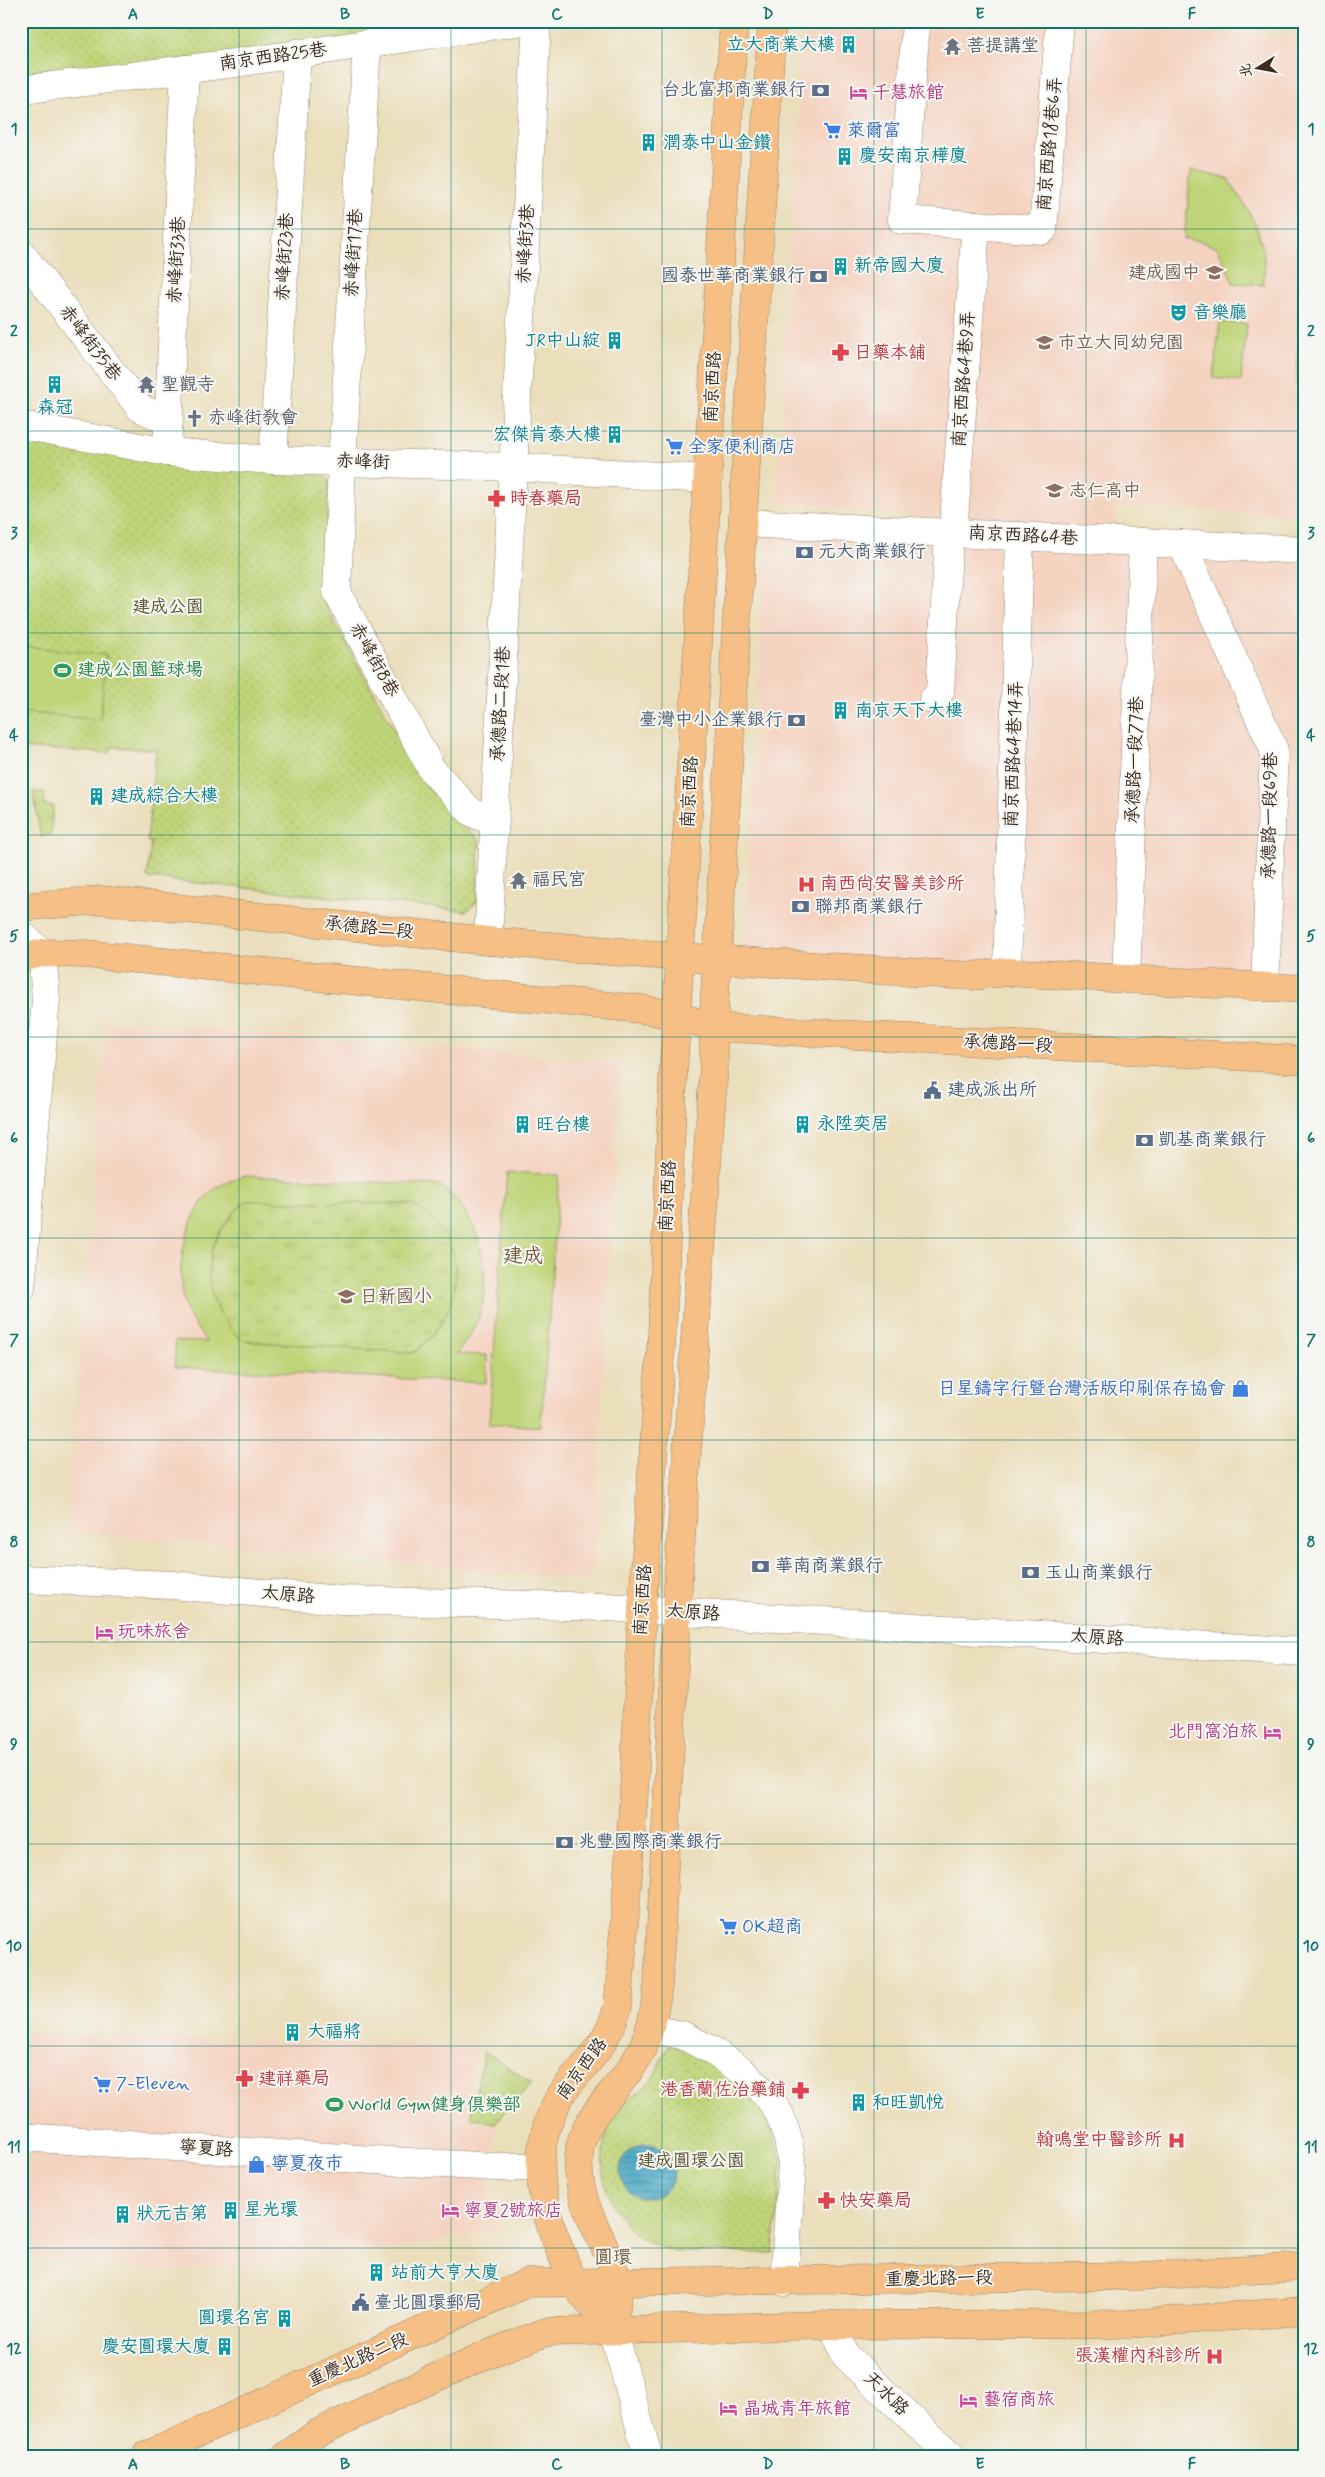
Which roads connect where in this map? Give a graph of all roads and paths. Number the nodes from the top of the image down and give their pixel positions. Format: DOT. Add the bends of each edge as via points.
graph roads {
  1 [pos="524,21"];
  2 [pos="538,21"];
  3 [pos="734,21"];
  4 [pos="772,21"];
  5 [pos="916,21"];
  6 [pos="1060,21"];
  7 [pos="367,44"];
  8 [pos="297,53"];
  9 [pos="186,69"];
  10 [pos="21,90"];
  11 [pos="976,225"];
  12 [pos="21,253"];
  13 [pos="169,421"];
  14 [pos="21,425"];
  15 [pos="167,452"];
  16 [pos="273,460"];
  17 [pos="342,462"];
  18 [pos="514,467"];
  19 [pos="708,479"];
  20 [pos="743,524"];
  21 [pos="951,533"];
  22 [pos="1020,536"];
  23 [pos="1143,542"];
  24 [pos="1182,544"];
  25 [pos="1304,550"];
  26 [pos="933,700"];
  27 [pos="495,823"];
  28 [pos="21,907"];
  29 [pos="21,934"];
  30 [pos="488,941"];
  31 [pos="32,956"];
  32 [pos="681,957"];
  33 [pos="717,959"];
  34 [pos="1007,972"];
  35 [pos="1126,979"];
  36 [pos="1265,987"];
  37 [pos="1304,989"];
  38 [pos="678,1016"];
  39 [pos="713,1027"];
  40 [pos="1304,1060"];
  41 [pos="21,1288"];
  42 [pos="21,1578"];
  43 [pos="642,1609"];
  44 [pos="677,1612"];
  45 [pos="1304,1652"];
  46 [pos="651,2029"];
  47 [pos="21,2137"];
  48 [pos="540,2167"];
  49 [pos="1304,2267"];
  50 [pos="574,2282"];
  51 [pos="617,2282"];
  52 [pos="784,2282"];
  53 [pos="1304,2311"];
  54 [pos="834,2325"];
  55 [pos="613,2329"];
  56 [pos="146,2456"];
  57 [pos="286,2456"];
  58 [pos="648,2456"];
  59 [pos="951,2456"];
  1 -- 7 [label="street, 南京西路25巷"];
  2 -- 18 [label="street, 赤峰街3巷"];
  3 -- 19 [label="main road, 南京西路"];
  4 -- 20 [label="main road, 南京西路"];
  5 -- 11 [label="street" via="902,220"];
  6 -- 11 [label="street, 南京西路18巷6弄" via="1043,230"];
  7 -- 8 [label="street, 南京西路25巷"];
  7 -- 17 [label="street, 赤峰街17巷"];
  8 -- 9 [label="street, 南京西路25巷"];
  8 -- 16 [label="street, 赤峰街23巷"];
  9 -- 10 [label="street, 南京西路25巷"];
  9 -- 13 [label="street, 赤峰街33巷"];
  11 -- 21 [label="street, 南京西路64巷9弄"];
  12 -- 13 [label="street, 赤峰街35巷" via="140,408"];
  13 -- 15 [label="street, 赤峰街33巷"];
  14 -- 15 [label="street, 赤峰街"];
  15 -- 16 [label="street, 赤峰街"];
  16 -- 17 [label="street, 赤峰街"];
  17 -- 18 [label="street, 赤峰街"];
  17 -- 27 [label="street, 赤峰街8巷" via="337,592 432,770 471,812"];
  18 -- 19 [label="street, 赤峰街"];
  18 -- 27 [label="street, 承德路二段1巷"];
  19 -- 32 [label="main road, 南京西路"];
  20 -- 21 [label="street, 南京西路64巷"];
  20 -- 33 [label="main road, 南京西路"];
  21 -- 22 [label="street, 南京西路64巷"];
  21 -- 26 [label="street, 南京西路64巷9弄" via="940,692"];
  22 -- 23 [label="street, 南京西路64巷"];
  22 -- 34 [label="street, 南京西路64巷14弄"];
  23 -- 24 [label="street, 南京西路64巷"];
  23 -- 35 [label="street, 承德路一段77巷"];
  24 -- 25 [label="street, 南京西路64巷"];
  24 -- 36 [label="street, 承德路一段69巷" via="1274,750"];
  27 -- 30 [label="street, 承德路二段1巷"];
  28 -- 30 [label="main road, 承德路二段" via="101,900"];
  29 -- 31 [label="street"];
  30 -- 32 [label="main road, 承德路二段"];
  31 -- 38 [label="main road" via="85,954"];
  31 -- 41 [label="street" via="46,999"];
  32 -- 33 [label="main road, 承德路二段"];
  32 -- 38 [label="main road, 南京西路"];
  33 -- 34 [label="main road" via="971,976"];
  33 -- 39 [label="main road, 南京西路"];
  34 -- 35 [label="main road"];
  35 -- 36 [label="main road"];
  36 -- 37 [label="main road"];
  38 -- 39 [label="main road"];
  38 -- 43 [label="main road, 南京西路" via="662,1335"];
  39 -- 40 [label="main road, 承德路一段"];
  39 -- 44 [label="main road, 南京西路" via="714,1064"];
  42 -- 43 [label="street, 太原路" via="341,1600"];
  43 -- 44 [label="street, 太原路"];
  43 -- 48 [label="main road, 南京西路" via="634,1793 618,2007 611,2028 596,2052 557,2101 546,2130"];
  44 -- 45 [label="street, 太原路"];
  44 -- 46 [label="main road, 南京西路" via="658,1986"];
  46 -- 51 [label="main road, 南京西路" via="634,2065 602,2102 579,2154 580,2185 588,2213"];
  46 -- 52 [label="street" via="682,2035 711,2050 741,2070 766,2095 780,2115 792,2165"];
  47 -- 48 [label="street, 寧夏路" via="495,2167"];
  48 -- 50 [label="main road, 南京西路" via="542,2197 550,2228"];
  49 -- 52 [label="main road, 重慶北路一段" via="1140,2276"];
  50 -- 51 [label="main road, 重慶北路一段"];
  50 -- 55 [label="main road, 南京西路"];
  50 -- 56 [label="main road, 重慶北路二段" via="527,2283"];
  51 -- 52 [label="main road, 重慶北路一段"];
  51 -- 55 [label="main road, 南京西路"];
  53 -- 54 [label="main road" via="1127,2324"];
  54 -- 55 [label="main road"];
  54 -- 59 [label="street, 天水路" via="845,2355"];
  55 -- 57 [label="main road" via="546,2332 488,2354 318,2433"];
  55 -- 58 [label="street, 南京西路"];
}
